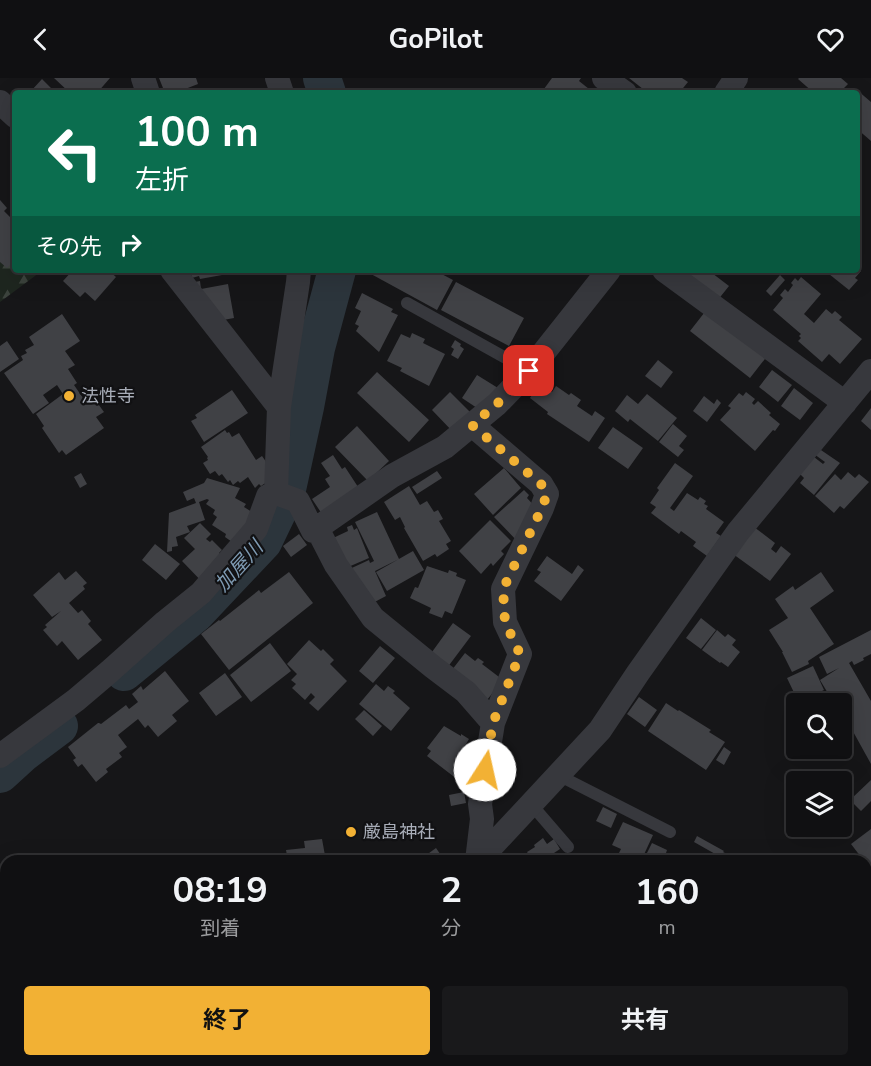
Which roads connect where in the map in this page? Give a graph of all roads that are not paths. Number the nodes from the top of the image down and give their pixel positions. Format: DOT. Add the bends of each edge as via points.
graph roads {
  1 [pos="604,78"];
  2 [pos="622,90"];
  3 [pos="0,102"];
  4 [pos="12,113"];
  5 [pos="174,273"];
  6 [pos="299,273"];
  7 [pos="607,273"];
  8 [pos="668,273"];
  9 [pos="407,303"];
  10 [pos="529,371"];
  11 [pos="871,371"];
  12 [pos="845,403"];
  13 [pos="279,407"];
  14 [pos="472,425"];
  15 [pos="287,497"];
  16 [pos="314,531"];
  17 [pos="493,723"];
  18 [pos="0,756"];
  19 [pos="558,775"];
  20 [pos="531,804"];
  21 [pos="670,832"];
  22 [pos="568,847"];
  23 [pos="478,855"];
  24 [pos="483,855"];
  1 -- 2 [label="street"];
  3 -- 4 [label="street"];
  5 -- 13 [label="street"];
  6 -- 13 [label="street"];
  7 -- 10 [label="street"];
  8 -- 12 [label="street"];
  9 -- 10 [label="lane"];
  10 -- 14 [label="street"];
  11 -- 12 [label="street"];
  12 -- 19 [label="street" via="738,532 600,730"];
  13 -- 15 [label="street"];
  14 -- 16 [label="street" via="445,447 392,476"];
  14 -- 17 [label="street" via="541,484 547,494 503,589 505,622 520,654"];
  15 -- 16 [label="street"];
  15 -- 18 [label="street" via="268,496 256,529 201,593 76,700"];
  16 -- 17 [label="street" via="319,532 336,565 373,618 466,692"];
  17 -- 23 [label="street" via="480,804"];
  19 -- 20 [label="street"];
  19 -- 21 [label="lane"];
  20 -- 22 [label="lane"];
  20 -- 24 [label="street"];
}
